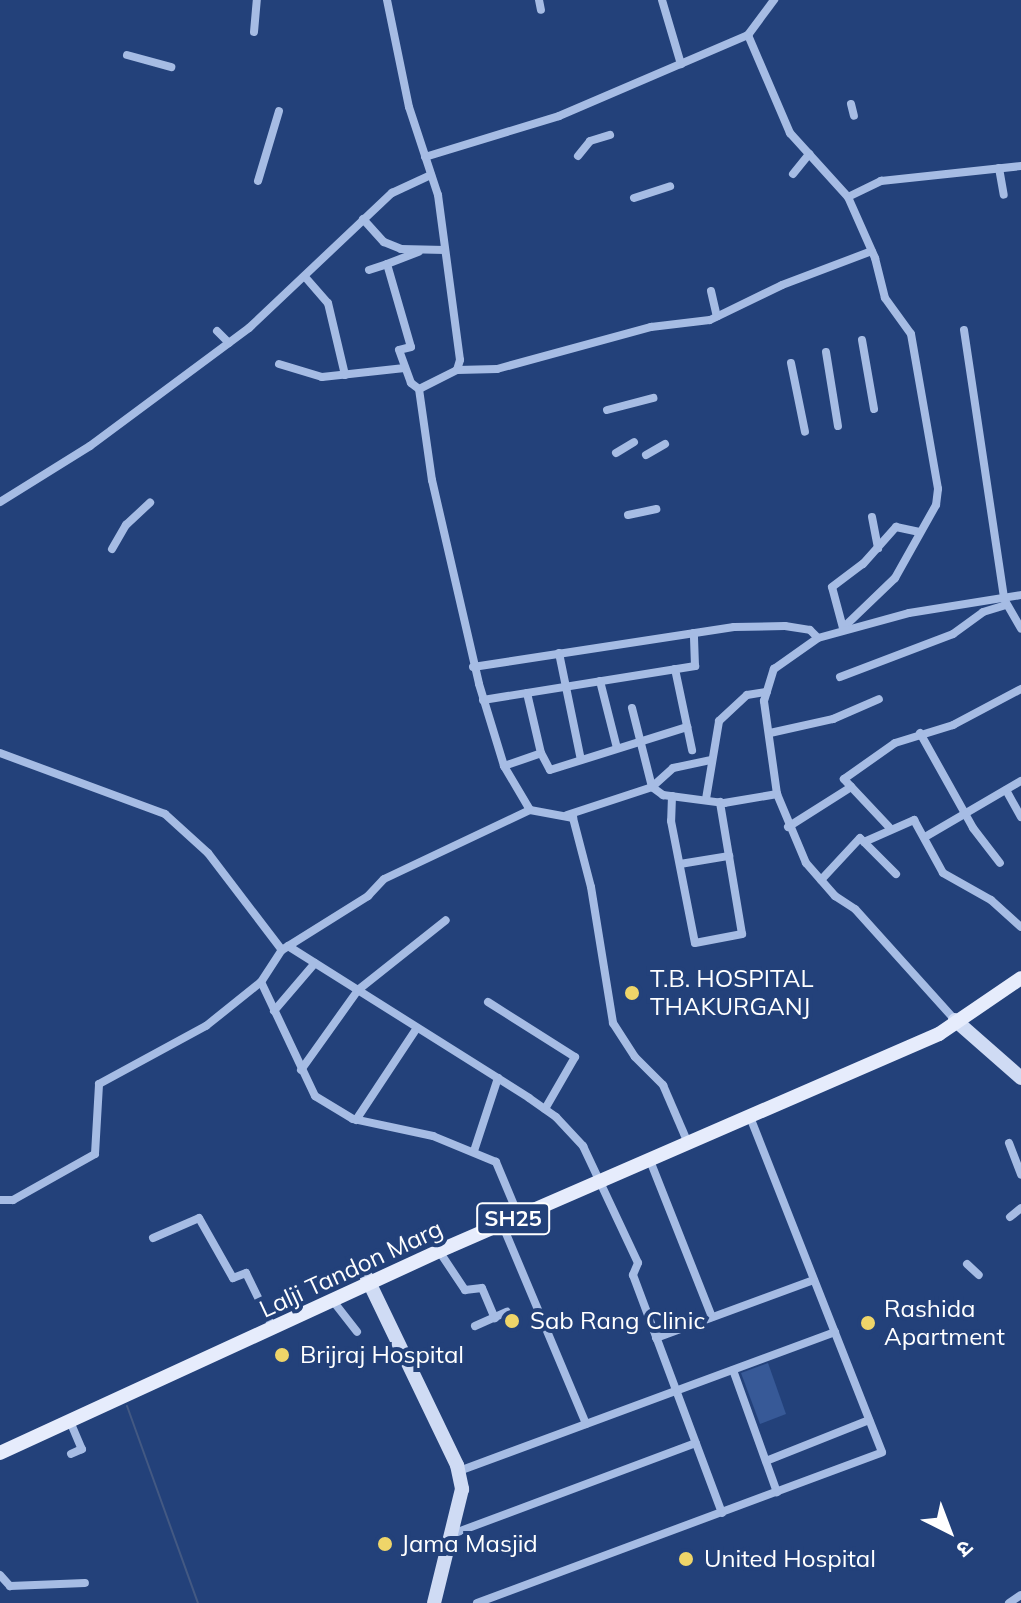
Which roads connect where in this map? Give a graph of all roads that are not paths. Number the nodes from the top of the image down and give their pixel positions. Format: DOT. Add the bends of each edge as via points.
graph roads {
  1 [pos="257,0"];
  2 [pos="387,0"];
  3 [pos="662,0"];
  4 [pos="774,0"];
  5 [pos="254,32"];
  6 [pos="748,35"];
  7 [pos="127,55"];
  8 [pos="681,64"];
  9 [pos="171,67"];
  10 [pos="851,104"];
  11 [pos="279,111"];
  12 [pos="854,116"];
  13 [pos="610,135"];
  14 [pos="809,154"];
  15 [pos="578,156"];
  16 [pos="425,157"];
  17 [pos="1021,166"];
  18 [pos="999,168"];
  19 [pos="793,174"];
  20 [pos="431,175"];
  21 [pos="258,181"];
  22 [pos="670,186"];
  23 [pos="1004,195"];
  24 [pos="848,197"];
  25 [pos="634,198"];
  26 [pos="363,219"];
  27 [pos="445,250"];
  28 [pos="872,251"];
  29 [pos="419,252"];
  30 [pos="387,264"];
  31 [pos="369,270"];
  32 [pos="306,278"];
  33 [pos="711,291"];
  34 [pos="717,316"];
  35 [pos="964,330"];
  36 [pos="217,331"];
  37 [pos="862,340"];
  38 [pos="229,343"];
  39 [pos="826,352"];
  40 [pos="460,360"];
  41 [pos="791,363"];
  42 [pos="279,364"];
  43 [pos="405,368"];
  44 [pos="457,370"];
  45 [pos="468,370"];
  46 [pos="345,375"];
  47 [pos="419,389"];
  48 [pos="653,398"];
  49 [pos="874,409"];
  50 [pos="607,410"];
  51 [pos="838,426"];
  52 [pos="805,432"];
  53 [pos="634,442"];
  54 [pos="665,444"];
  55 [pos="616,453"];
  56 [pos="646,455"];
  57 [pos="0,502"];
  58 [pos="150,503"];
  59 [pos="656,509"];
  60 [pos="628,515"];
  61 [pos="872,517"];
  62 [pos="919,532"];
  63 [pos="878,548"];
  64 [pos="112,549"];
  65 [pos="1021,595"];
  66 [pos="1005,602"];
  67 [pos="843,628"];
  68 [pos="1021,629"];
  69 [pos="694,633"];
  70 [pos="818,638"];
  71 [pos="559,653"];
  72 [pos="473,667"];
  73 [pos="675,669"];
  74 [pos="840,677"];
  75 [pos="600,681"];
  76 [pos="564,687"];
  77 [pos="1021,689"];
  78 [pos="767,692"];
  79 [pos="527,693"];
  80 [pos="879,699"];
  81 [pos="483,700"];
  82 [pos="632,708"];
  83 [pos="687,727"];
  84 [pos="770,733"];
  85 [pos="920,733"];
  86 [pos="640,741"];
  87 [pos="617,748"];
  88 [pos="692,750"];
  89 [pos="0,753"];
  90 [pos="541,753"];
  91 [pos="581,760"];
  92 [pos="710,760"];
  93 [pos="504,766"];
  94 [pos="1021,781"];
  95 [pos="652,787"];
  96 [pos="851,787"];
  97 [pos="1006,790"];
  98 [pos="777,794"];
  99 [pos="672,796"];
  100 [pos="706,799"];
  101 [pos="720,802"];
  102 [pos="530,810"];
  103 [pos="966,813"];
  104 [pos="567,815"];
  105 [pos="1021,817"];
  106 [pos="788,827"];
  107 [pos="889,827"];
  108 [pos="925,837"];
  109 [pos="864,842"];
  110 [pos="729,856"];
  111 [pos="1000,863"];
  112 [pos="680,864"];
  113 [pos="896,874"];
  114 [pos="821,880"];
  115 [pos="446,920"];
  116 [pos="1021,927"];
  117 [pos="285,948"];
  118 [pos="315,963"];
  119 [pos="1021,972"];
  120 [pos="1021,978"];
  121 [pos="261,982"];
  122 [pos="358,990"];
  123 [pos="488,1002"];
  124 [pos="274,1011"];
  125 [pos="958,1022"];
  126 [pos="417,1028"];
  127 [pos="301,1070"];
  128 [pos="498,1078"];
  129 [pos="1021,1078"];
  130 [pos="545,1109"];
  131 [pos="748,1114"];
  132 [pos="356,1120"];
  133 [pos="687,1141"];
  134 [pos="1009,1143"];
  135 [pos="474,1151"];
  136 [pos="649,1157"];
  137 [pos="1021,1175"];
  138 [pos="600,1178"];
  139 [pos="0,1200"];
  140 [pos="1020,1211"];
  141 [pos="518,1214"];
  142 [pos="1010,1217"];
  143 [pos="502,1224"];
  144 [pos="153,1238"];
  145 [pos="439,1251"];
  146 [pos="967,1264"];
  147 [pos="979,1275"];
  148 [pos="814,1280"];
  149 [pos="368,1281"];
  150 [pos="333,1301"];
  151 [pos="507,1312"];
  152 [pos="712,1317"];
  153 [pos="495,1318"];
  154 [pos="270,1322"];
  155 [pos="475,1326"];
  156 [pos="357,1332"];
  157 [pos="835,1332"];
  158 [pos="656,1338"];
  159 [pos="196,1360"];
  160 [pos="733,1370"];
  161 [pos="676,1391"];
  162 [pos="69,1419"];
  163 [pos="869,1420"];
  164 [pos="586,1424"];
  165 [pos="696,1443"];
  166 [pos="0,1445"];
  167 [pos="0,1453"];
  168 [pos="71,1454"];
  169 [pos="766,1461"];
  170 [pos="459,1471"];
  171 [pos="777,1492"];
  172 [pos="722,1513"];
  173 [pos="455,1533"];
  174 [pos="0,1575"];
  175 [pos="85,1583"];
  176 [pos="1021,1595"];
  177 [pos="434,1603"];
  178 [pos="477,1603"];
  179 [pos="1009,1603"];
  1 -- 5 [label="street"];
  2 -- 16 [label="street"];
  3 -- 8 [label="street"];
  4 -- 6 [label="street"];
  6 -- 8 [label="street"];
  6 -- 14 [label="street" via="790,133"];
  7 -- 9 [label="street"];
  8 -- 16 [label="street" via="559,116"];
  10 -- 12 [label="street"];
  11 -- 21 [label="street"];
  13 -- 15 [label="street" via="590,141"];
  14 -- 19 [label="street"];
  14 -- 24 [label="street"];
  16 -- 20 [label="street"];
  17 -- 18 [label="street"];
  18 -- 23 [label="street"];
  18 -- 24 [label="street" via="881,181"];
  20 -- 26 [label="street" via="392,193"];
  20 -- 27 [label="street"];
  22 -- 25 [label="street"];
  24 -- 28 [label="street"];
  26 -- 29 [label="street" via="384,242"];
  26 -- 32 [label="street"];
  27 -- 29 [label="street"];
  27 -- 40 [label="street"];
  28 -- 34 [label="street"];
  28 -- 62 [label="street" via="885,298 911,334 936,474 936,505"];
  29 -- 30 [label="street"];
  30 -- 31 [label="street"];
  30 -- 43 [label="street" via="411,347 399,350"];
  32 -- 38 [label="street"];
  32 -- 46 [label="street" via="328,303"];
  33 -- 34 [label="street"];
  34 -- 45 [label="street" via="541,353 518,365"];
  35 -- 66 [label="street"];
  36 -- 38 [label="street"];
  37 -- 49 [label="street"];
  38 -- 57 [label="street" via="90,446"];
  39 -- 51 [label="street"];
  40 -- 44 [label="street"];
  40 -- 45 [label="street"];
  41 -- 52 [label="street"];
  42 -- 46 [label="street" via="322,377"];
  43 -- 46 [label="street"];
  43 -- 47 [label="street"];
  44 -- 45 [label="street"];
  44 -- 47 [label="street"];
  47 -- 72 [label="street" via="442,541"];
  48 -- 50 [label="street"];
  53 -- 55 [label="street"];
  54 -- 56 [label="street"];
  58 -- 64 [label="street" via="126,525"];
  59 -- 60 [label="street"];
  61 -- 63 [label="street"];
  62 -- 63 [label="street" via="896,527"];
  62 -- 67 [label="street" via="895,578"];
  63 -- 67 [label="street" via="832,587"];
  65 -- 66 [label="street"];
  66 -- 67 [label="street"];
  66 -- 68 [label="street"];
  66 -- 74 [label="street" via="953,634"];
  67 -- 70 [label="street"];
  69 -- 70 [label="street" via="785,626 810,630"];
  69 -- 71 [label="street"];
  69 -- 73 [label="street" via="698,664"];
  70 -- 78 [label="street" via="774,669"];
  71 -- 72 [label="street"];
  71 -- 76 [label="street"];
  72 -- 81 [label="street"];
  73 -- 75 [label="street"];
  73 -- 83 [label="street"];
  75 -- 76 [label="street"];
  75 -- 87 [label="street"];
  76 -- 79 [label="street"];
  76 -- 91 [label="street"];
  77 -- 85 [label="street" via="953,725"];
  78 -- 84 [label="street"];
  78 -- 92 [label="street" via="747,695 730,706 719,721"];
  79 -- 81 [label="street"];
  79 -- 90 [label="street"];
  80 -- 84 [label="street" via="833,719"];
  81 -- 93 [label="street"];
  82 -- 86 [label="street"];
  83 -- 86 [label="street"];
  83 -- 88 [label="street"];
  84 -- 98 [label="street"];
  85 -- 96 [label="street" via="858,765 844,779"];
  85 -- 103 [label="street"];
  86 -- 87 [label="street"];
  86 -- 95 [label="street"];
  87 -- 91 [label="street"];
  89 -- 117 [label="street" via="165,814 208,853"];
  90 -- 91 [label="street" via="550,770"];
  90 -- 93 [label="street"];
  92 -- 95 [label="street" via="673,768"];
  92 -- 100 [label="street"];
  93 -- 102 [label="street"];
  94 -- 97 [label="street"];
  95 -- 99 [label="street"];
  95 -- 104 [label="street"];
  96 -- 106 [label="street"];
  96 -- 107 [label="street"];
  97 -- 103 [label="street"];
  97 -- 105 [label="street"];
  98 -- 101 [label="street"];
  98 -- 106 [label="street"];
  99 -- 100 [label="street"];
  99 -- 112 [label="street"];
  100 -- 101 [label="street"];
  101 -- 110 [label="street"];
  102 -- 104 [label="street"];
  102 -- 117 [label="street" via="384,879 368,896"];
  103 -- 108 [label="street"];
  103 -- 111 [label="street"];
  104 -- 133 [label="street" via="573,818 591,887 613,1023 635,1057 663,1085"];
  106 -- 114 [label="street"];
  107 -- 108 [label="street" via="914,820"];
  107 -- 109 [label="street"];
  108 -- 116 [label="street" via="943,873 991,900"];
  109 -- 113 [label="street"];
  109 -- 114 [label="street" via="860,838"];
  110 -- 112 [label="street"];
  110 -- 112 [label="street" via="742,934 695,943"];
  114 -- 125 [label="street" via="855,909"];
  115 -- 122 [label="street"];
  117 -- 118 [label="street"];
  117 -- 121 [label="street"];
  118 -- 122 [label="street"];
  118 -- 124 [label="street"];
  119 -- 125 [label="main road, Lalji Tandon Marg / SH25"];
  120 -- 125 [label="main road, Lalji Tandon Marg / SH25"];
  121 -- 124 [label="street"];
  121 -- 139 [label="street" via="206,1026 99,1084 95,1154 13,1200"];
  122 -- 126 [label="street"];
  122 -- 127 [label="street"];
  123 -- 130 [label="street" via="575,1057"];
  124 -- 127 [label="street"];
  125 -- 129 [label="street"];
  125 -- 131 [label="main road, Lalji Tandon Marg / SH25"];
  126 -- 128 [label="street"];
  126 -- 132 [label="street"];
  127 -- 132 [label="street" via="315,1096"];
  128 -- 130 [label="street"];
  128 -- 135 [label="street"];
  130 -- 138 [label="street" via="583,1146"];
  131 -- 133 [label="main road, Lalji Tandon Marg / SH25"];
  131 -- 148 [label="street"];
  132 -- 135 [label="street" via="433,1136"];
  133 -- 136 [label="main road, Lalji Tandon Marg / SH25"];
  134 -- 137 [label="street"];
  135 -- 141 [label="street" via="502,1170"];
  136 -- 138 [label="main road, Lalji Tandon Marg / SH25"];
  136 -- 152 [label="street"];
  138 -- 141 [label="main road, Lalji Tandon Marg / SH25"];
  138 -- 158 [label="street" via="638,1263 633,1275"];
  140 -- 142 [label="street"];
  141 -- 143 [label="main road, Lalji Tandon Marg / SH25"];
  141 -- 149 [label="main road, Lalji Tandon Marg / SH25"];
  143 -- 145 [label="main road, Lalji Tandon Marg / SH25"];
  143 -- 164 [label="street"];
  144 -- 154 [label="street" via="199,1218 233,1278 246,1273"];
  145 -- 149 [label="main road, Lalji Tandon Marg / SH25"];
  145 -- 153 [label="street" via="465,1290 482,1288"];
  146 -- 147 [label="street"];
  148 -- 152 [label="street"];
  148 -- 157 [label="street"];
  149 -- 150 [label="main road, Lalji Tandon Marg / SH25"];
  149 -- 154 [label="main road, Lalji Tandon Marg / SH25"];
  149 -- 170 [label="street"];
  150 -- 156 [label="street"];
  150 -- 159 [label="main road, Lalji Tandon Marg / SH25"];
  151 -- 153 [label="street"];
  152 -- 158 [label="street"];
  153 -- 155 [label="street"];
  154 -- 159 [label="main road, Lalji Tandon Marg / SH25"];
  157 -- 160 [label="street"];
  157 -- 163 [label="street"];
  158 -- 161 [label="street"];
  159 -- 162 [label="main road, Lalji Tandon Marg / SH25"];
  160 -- 161 [label="street"];
  160 -- 169 [label="street"];
  161 -- 164 [label="street"];
  161 -- 165 [label="street"];
  162 -- 166 [label="main road, Lalji Tandon Marg / SH25"];
  162 -- 167 [label="main road, Lalji Tandon Marg / SH25"];
  162 -- 168 [label="street" via="82,1449"];
  163 -- 169 [label="street"];
  163 -- 171 [label="street" via="882,1452"];
  164 -- 170 [label="street"];
  165 -- 172 [label="street"];
  165 -- 173 [label="street"];
  169 -- 171 [label="street"];
  170 -- 173 [label="street" via="462,1489"];
  171 -- 172 [label="street"];
  172 -- 178 [label="street"];
  173 -- 177 [label="street"];
  174 -- 175 [label="street" via="10,1586"];
  176 -- 179 [label="street"];
}
